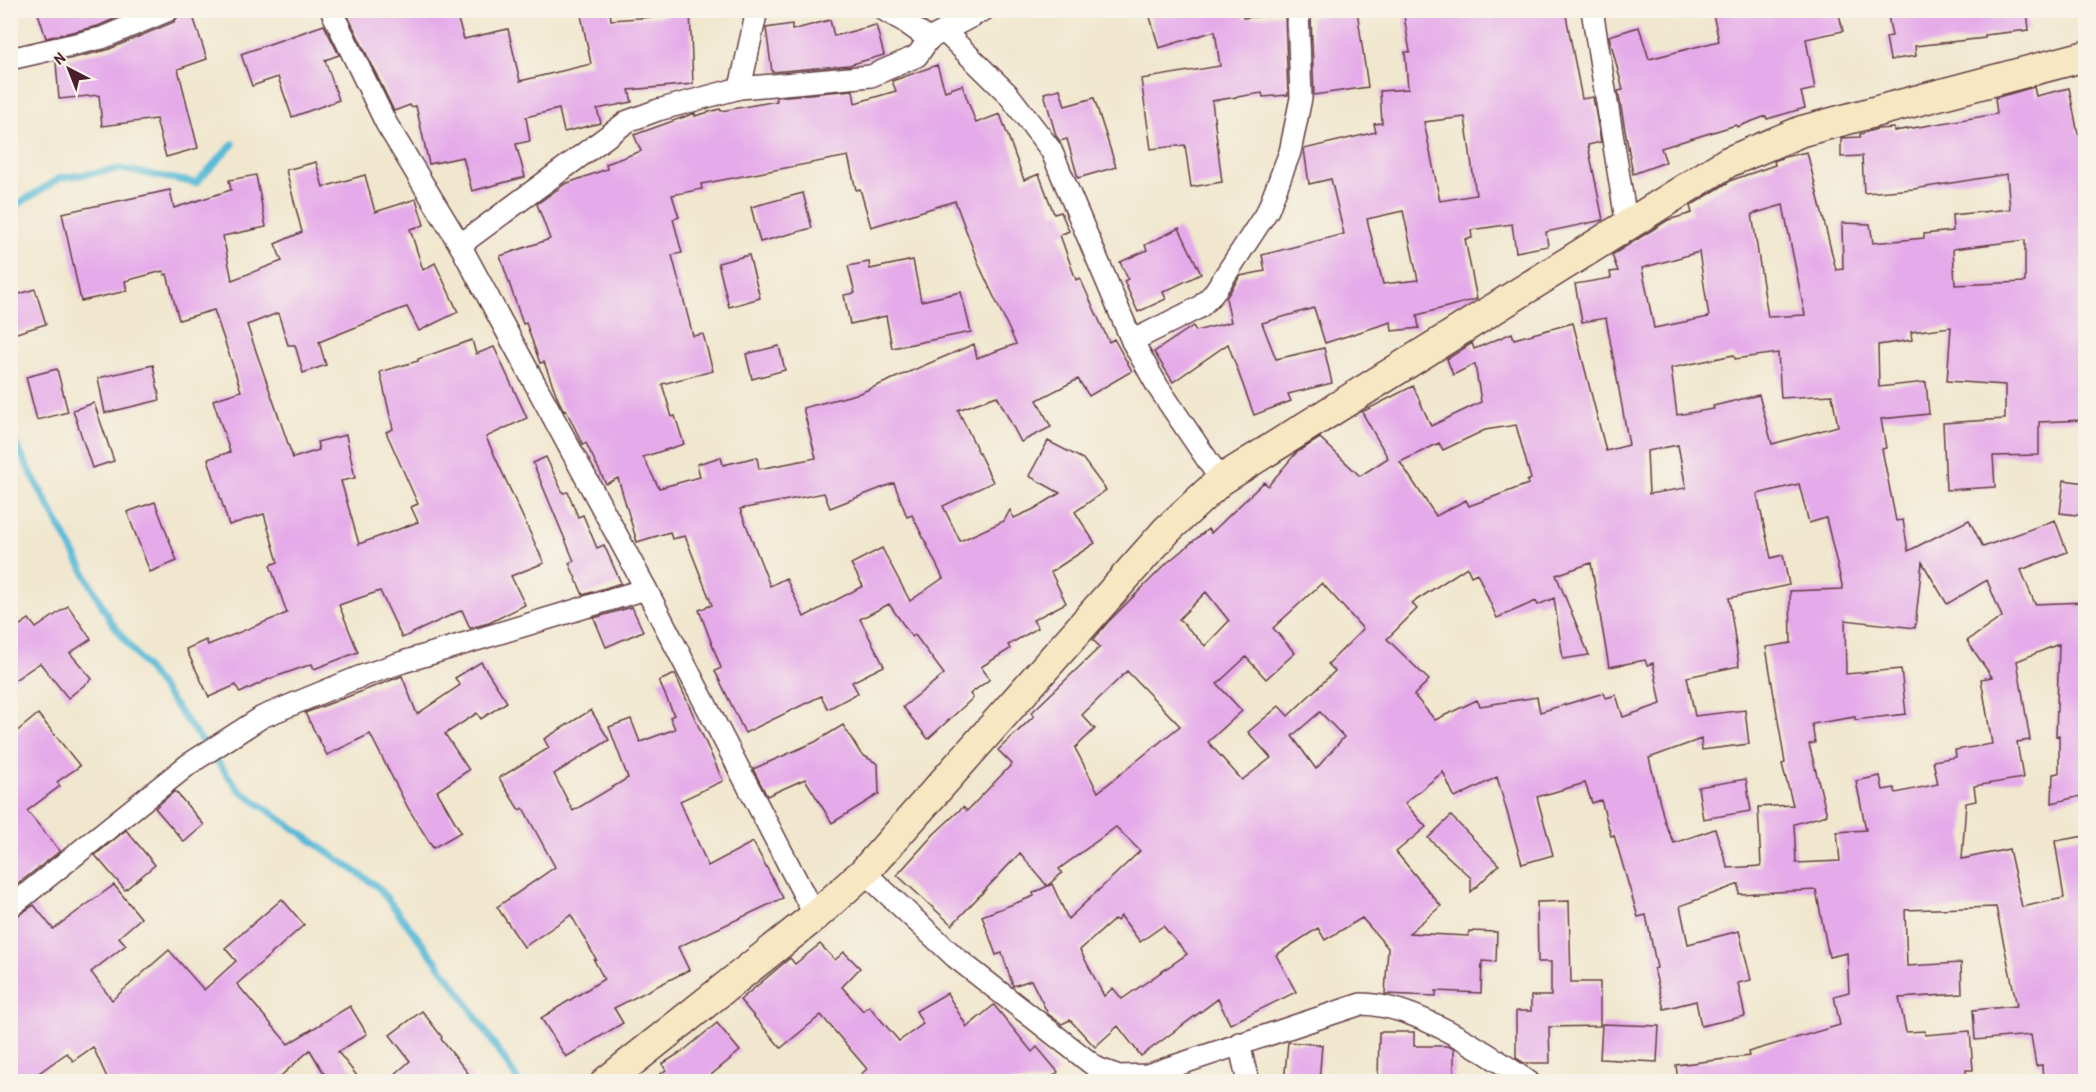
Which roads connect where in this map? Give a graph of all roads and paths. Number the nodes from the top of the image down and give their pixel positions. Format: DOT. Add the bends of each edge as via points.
graph roads {
  1 [pos="169,10"];
  2 [pos="331,10"];
  3 [pos="757,10"];
  4 [pos="884,10"];
  5 [pos="984,10"];
  6 [pos="1298,10"];
  7 [pos="1592,10"];
  8 [pos="936,35"];
  9 [pos="2085,56"];
  10 [pos="10,59"];
  11 [pos="740,88"];
  12 [pos="1627,226"];
  13 [pos="460,245"];
  14 [pos="1132,340"];
  15 [pos="1221,480"];
  16 [pos="646,589"];
  17 [pos="864,872"];
  18 [pos="10,907"];
  19 [pos="815,916"];
  20 [pos="1239,1043"];
  21 [pos="606,1082"];
  22 [pos="1248,1082"];
  23 [pos="1529,1082"];
  1 -- 10 [label="street" via="102,38"];
  2 -- 13 [label="street" via="386,123"];
  3 -- 11 [label="street"];
  4 -- 8 [label="street"];
  5 -- 8 [label="street"];
  6 -- 14 [label="street" via="1300,98 1290,152 1268,210 1213,294 1200,307"];
  7 -- 12 [label="street"];
  8 -- 11 [label="street" via="917,56 871,76"];
  8 -- 14 [label="street" via="1008,94 1051,150"];
  9 -- 12 [label="street" via="1802,131 1728,162"];
  11 -- 13 [label="street" via="628,121"];
  12 -- 15 [label="street"];
  13 -- 16 [label="street"];
  14 -- 15 [label="street" via="1158,387"];
  15 -- 17 [label="street" via="1167,530"];
  16 -- 18 [label="street" via="381,670 262,717 189,764"];
  16 -- 19 [label="street"];
  17 -- 19 [label="street"];
  17 -- 20 [label="street" via="955,957 1097,1068 1119,1076 1147,1075"];
  19 -- 21 [label="street"];
  20 -- 22 [label="street"];
  20 -- 23 [label="street" via="1361,1004 1382,1004 1479,1047"];
}
